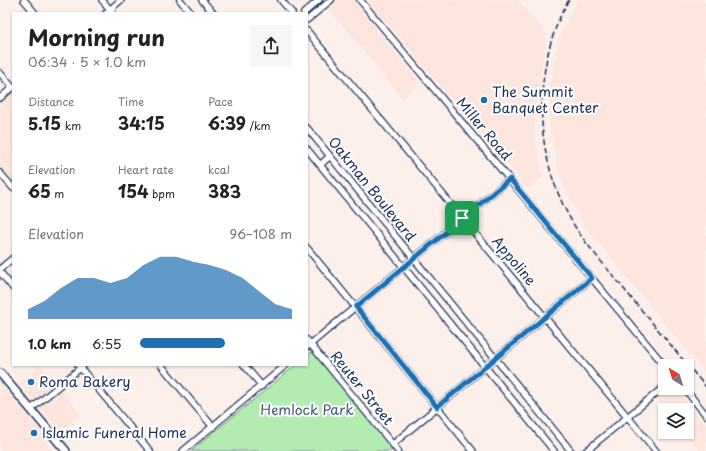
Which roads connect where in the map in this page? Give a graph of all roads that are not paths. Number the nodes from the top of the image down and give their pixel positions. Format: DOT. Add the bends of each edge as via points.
graph roads {
  1 [pos="24,0"];
  2 [pos="102,0"];
  3 [pos="121,0"];
  4 [pos="180,0"];
  5 [pos="202,0"];
  6 [pos="281,0"];
  7 [pos="319,0"];
  8 [pos="360,0"];
  9 [pos="328,1"];
  10 [pos="34,12"];
  11 [pos="109,12"];
  12 [pos="190,12"];
  13 [pos="212,12"];
  14 [pos="291,12"];
  15 [pos="305,12"];
  16 [pos="308,19"];
  17 [pos="308,32"];
  18 [pos="0,73"];
  19 [pos="12,86"];
  20 [pos="12,88"];
  21 [pos="0,98"];
  22 [pos="308,129"];
  23 [pos="308,150"];
  24 [pos="330,156"];
  25 [pos="320,165"];
  26 [pos="0,173"];
  27 [pos="510,179"];
  28 [pos="12,187"];
  29 [pos="462,218"];
  30 [pos="308,249"];
  31 [pos="12,259"];
  32 [pos="414,259"];
  33 [pos="404,267"];
  34 [pos="0,269"];
  35 [pos="0,272"];
  36 [pos="592,278"];
  37 [pos="12,287"];
  38 [pos="356,307"];
  39 [pos="545,318"];
  40 [pos="308,344"];
  41 [pos="495,359"];
  42 [pos="659,359"];
  43 [pos="81,366"];
  44 [pos="162,366"];
  45 [pos="245,366"];
  46 [pos="285,366"];
  47 [pos="486,367"];
  48 [pos="0,373"];
  49 [pos="262,386"];
  50 [pos="658,392"];
  51 [pos="690,395"];
  52 [pos="437,407"];
  53 [pos="31,409"];
  54 [pos="706,415"];
  55 [pos="628,416"];
  56 [pos="212,426"];
  57 [pos="393,444"];
  58 [pos="66,451"];
  59 [pos="150,451"];
  60 [pos="183,451"];
  61 [pos="398,451"];
  62 [pos="473,451"];
  63 [pos="554,451"];
  64 [pos="571,451"];
  65 [pos="586,451"];
  66 [pos="656,451"];
  1 -- 10 [label="street"];
  2 -- 11 [label="street"];
  3 -- 11 [label="street"];
  4 -- 12 [label="street"];
  5 -- 13 [label="street"];
  6 -- 14 [label="street"];
  7 -- 15 [label="street"];
  8 -- 27 [label="street, Miller Road"];
  9 -- 16 [label="street"];
  17 -- 29 [label="street, Appoline"];
  18 -- 19 [label="street"];
  20 -- 21 [label="street"];
  22 -- 24 [label="street, Oakman Boulevard"];
  23 -- 25 [label="street, Oakman Boulevard"];
  24 -- 25 [label="street"];
  24 -- 32 [label="street, Oakman Boulevard"];
  25 -- 33 [label="street, Oakman Boulevard"];
  26 -- 28 [label="street"];
  27 -- 29 [label="street"];
  27 -- 36 [label="street, Miller Road"];
  29 -- 32 [label="street"];
  29 -- 39 [label="street, Appoline"];
  30 -- 38 [label="street"];
  31 -- 34 [label="street"];
  32 -- 33 [label="street"];
  32 -- 41 [label="street, Oakman Boulevard"];
  33 -- 38 [label="street"];
  33 -- 47 [label="street, Oakman Boulevard"];
  35 -- 37 [label="street"];
  36 -- 39 [label="street"];
  36 -- 42 [label="street, Miller Road"];
  38 -- 40 [label="street"];
  38 -- 52 [label="street"];
  39 -- 41 [label="street"];
  39 -- 55 [label="street, Appoline"];
  40 -- 57 [label="street, Reuter Street"];
  41 -- 47 [label="street"];
  41 -- 64 [label="street, Oakman Boulevard"];
  43 -- 53 [label="street"];
  43 -- 59 [label="street"];
  44 -- 56 [label="street"];
  45 -- 49 [label="street"];
  46 -- 49 [label="street"];
  47 -- 52 [label="street"];
  47 -- 63 [label="street, Oakman Boulevard"];
  48 -- 53 [label="main road"];
  49 -- 56 [label="street"];
  50 -- 55 [label="street"];
  51 -- 54 [label="street"];
  52 -- 57 [label="street"];
  52 -- 62 [label="street"];
  53 -- 58 [label="main road"];
  55 -- 65 [label="street"];
  55 -- 66 [label="street, Appoline"];
  56 -- 60 [label="street"];
  57 -- 61 [label="street, Reuter Street"];
}
